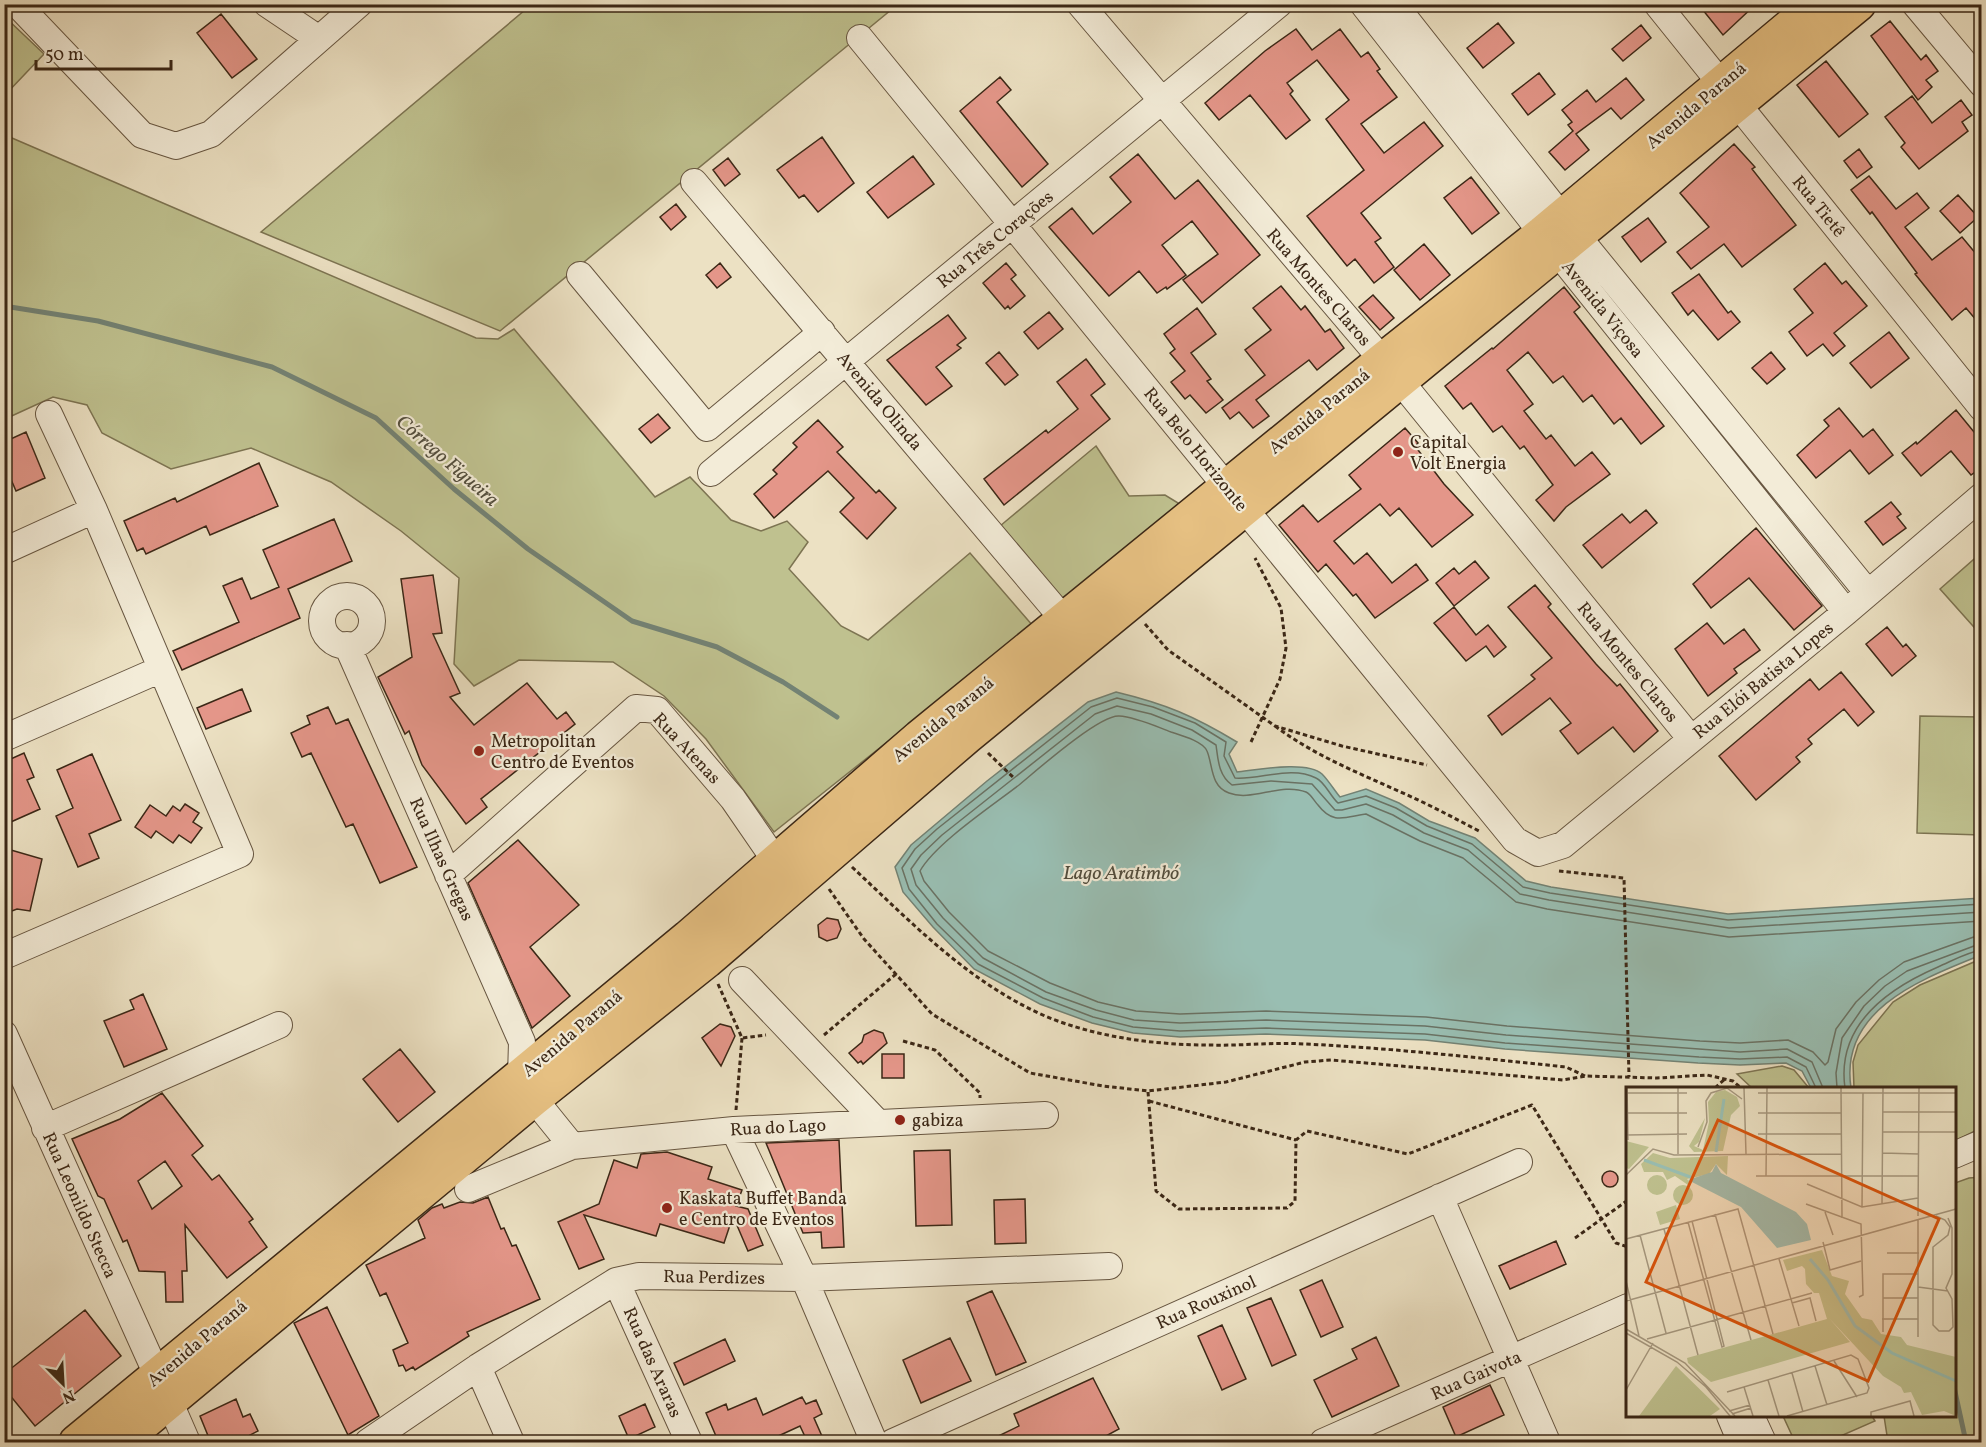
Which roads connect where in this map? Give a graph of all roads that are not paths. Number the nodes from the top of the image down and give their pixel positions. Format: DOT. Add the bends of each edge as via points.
graph roads {
  1 [pos="17,4"];
  2 [pos="267,4"];
  3 [pos="359,4"];
  4 [pos="1080,4"];
  5 [pos="1280,4"];
  6 [pos="1363,4"];
  7 [pos="1394,4"];
  8 [pos="1657,4"];
  9 [pos="1816,4"];
  10 [pos="1859,4"];
  11 [pos="1915,4"];
  12 [pos="860,38"];
  13 [pos="319,39"];
  14 [pos="1982,84"];
  15 [pos="1729,95"];
  16 [pos="1161,103"];
  17 [pos="694,182"];
  18 [pos="1013,225"];
  19 [pos="1559,234"];
  20 [pos="580,275"];
  21 [pos="822,332"];
  22 [pos="847,361"];
  23 [pos="1391,371"];
  24 [pos="1982,408"];
  25 [pos="49,414"];
  26 [pos="711,473"];
  27 [pos="1982,496"];
  28 [pos="1244,507"];
  29 [pos="94,510"];
  30 [pos="4,551"];
  31 [pos="1868,593"];
  32 [pos="1846,612"];
  33 [pos="1065,621"];
  34 [pos="347,645"];
  35 [pos="159,669"];
  36 [pos="4,738"];
  37 [pos="1691,739"];
  38 [pos="1543,861"];
  39 [pos="805,867"];
  40 [pos="448,875"];
  41 [pos="4,956"];
  42 [pos="742,980"];
  43 [pos="279,1025"];
  44 [pos="4,1034"];
  45 [pos="527,1087"];
  46 [pos="1045,1115"];
  47 [pos="878,1122"];
  48 [pos="45,1128"];
  49 [pos="734,1130"];
  50 [pos="1982,1143"];
  51 [pos="572,1146"];
  52 [pos="1956,1154"];
  53 [pos="1519,1162"];
  54 [pos="468,1189"];
  55 [pos="1440,1197"];
  56 [pos="1109,1266"];
  57 [pos="804,1278"];
  58 [pos="616,1281"];
  59 [pos="1626,1308"];
  60 [pos="1511,1360"];
  61 [pos="478,1367"];
  62 [pos="164,1390"];
  63 [pos="1730,1417"];
  64 [pos="1752,1417"];
  65 [pos="76,1443"];
  66 [pos="121,1443"];
  67 [pos="187,1443"];
  68 [pos="368,1443"];
  69 [pos="511,1443"];
  70 [pos="689,1443"];
  71 [pos="874,1443"];
  72 [pos="893,1443"];
  73 [pos="1323,1443"];
  74 [pos="1547,1443"];
  75 [pos="1742,1443"];
  76 [pos="1763,1443"];
  1 -- 13 [label="street" via="142,135 176,146 212,134"];
  2 -- 13 [label="street"];
  3 -- 13 [label="street"];
  4 -- 16 [label="street, Rua Montes Claros"];
  5 -- 16 [label="street, Rua Três Corações"];
  6 -- 19 [label="street, Avenida Viçosa"];
  7 -- 19 [label="street, Avenida Viçosa"];
  8 -- 15 [label="street, Rua Tietê"];
  9 -- 15 [label="main road, Avenida Paraná"];
  10 -- 15 [label="main road, Avenida Paraná"];
  11 -- 14 [label="street"];
  12 -- 18 [label="street, Rua Belo Horizonte"];
  15 -- 19 [label="main road, Avenida Paraná"];
  15 -- 24 [label="street, Rua Tietê"];
  16 -- 18 [label="street, Rua Três Corações"];
  16 -- 23 [label="street, Rua Montes Claros"];
  17 -- 21 [label="street, Avenida Olinda"];
  18 -- 22 [label="street, Rua Três Corações"];
  18 -- 28 [label="street, Rua Belo Horizonte"];
  19 -- 23 [label="main road, Avenida Paraná"];
  19 -- 31 [label="street, Avenida Viçosa"];
  19 -- 32 [label="street, Avenida Viçosa"];
  20 -- 21 [label="street" via="707,428"];
  21 -- 22 [label="street, Avenida Olinda"];
  22 -- 26 [label="street, Rua Três Corações"];
  22 -- 33 [label="street, Avenida Olinda"];
  23 -- 28 [label="main road, Avenida Paraná"];
  23 -- 37 [label="street, Rua Montes Claros"];
  25 -- 29 [label="street"];
  27 -- 31 [label="street, Rua Elói Batista Lopes"];
  28 -- 33 [label="main road, Avenida Paraná"];
  28 -- 38 [label="street, Rua Belo Horizonte" via="1515,840"];
  28 -- 39 [label="main road, Avenida Paraná" via="1130,607"];
  29 -- 30 [label="street"];
  29 -- 35 [label="street"];
  31 -- 32 [label="street, Rua Elói Batista Lopes"];
  32 -- 37 [label="street, Rua Elói Batista Lopes"];
  33 -- 39 [label="main road, Avenida Paraná" via="919,737"];
  34 -- 40 [label="street, Rua Ilhas Gregas"];
  35 -- 36 [label="street"];
  35 -- 41 [label="street" via="240,854"];
  37 -- 38 [label="street, Rua Elói Batista Lopes"];
  39 -- 40 [label="street, Rua Atenas" via="733,799 657,710 646,707 636,708"];
  39 -- 45 [label="main road, Avenida Paraná"];
  40 -- 45 [label="street, Rua Ilhas Gregas" via="522,1042"];
  42 -- 47 [label="street"];
  43 -- 48 [label="street"];
  44 -- 48 [label="street, Rua Leonildo Stecca"];
  45 -- 51 [label="street"];
  45 -- 62 [label="main road, Avenida Paraná"];
  46 -- 47 [label="street, Rua do Lago"];
  47 -- 49 [label="street, Rua do Lago"];
  48 -- 62 [label="street, Rua Leonildo Stecca"];
  49 -- 51 [label="street, Rua do Lago"];
  49 -- 57 [label="street"];
  50 -- 52 [label="street"];
  51 -- 54 [label="street, Rua do Lago"];
  53 -- 55 [label="street, Rua Rouxinol"];
  55 -- 60 [label="street"];
  55 -- 72 [label="street, Rua Rouxinol"];
  56 -- 57 [label="street, Rua Perdizes"];
  57 -- 58 [label="street, Rua Perdizes" via="639,1276"];
  57 -- 71 [label="street"];
  58 -- 61 [label="street, Rua Perdizes"];
  58 -- 70 [label="street, Rua das Araras"];
  59 -- 60 [label="street, Rua Gaivota"];
  60 -- 73 [label="street, Rua Gaivota"];
  60 -- 74 [label="street"];
  61 -- 68 [label="street, Rua Perdizes"];
  61 -- 69 [label="street"];
  62 -- 65 [label="main road, Avenida Paraná"];
  62 -- 66 [label="main road, Avenida Paraná"];
  62 -- 67 [label="street, Rua Leonildo Stecca"];
  63 -- 75 [label="street"];
  64 -- 76 [label="street"];
}
